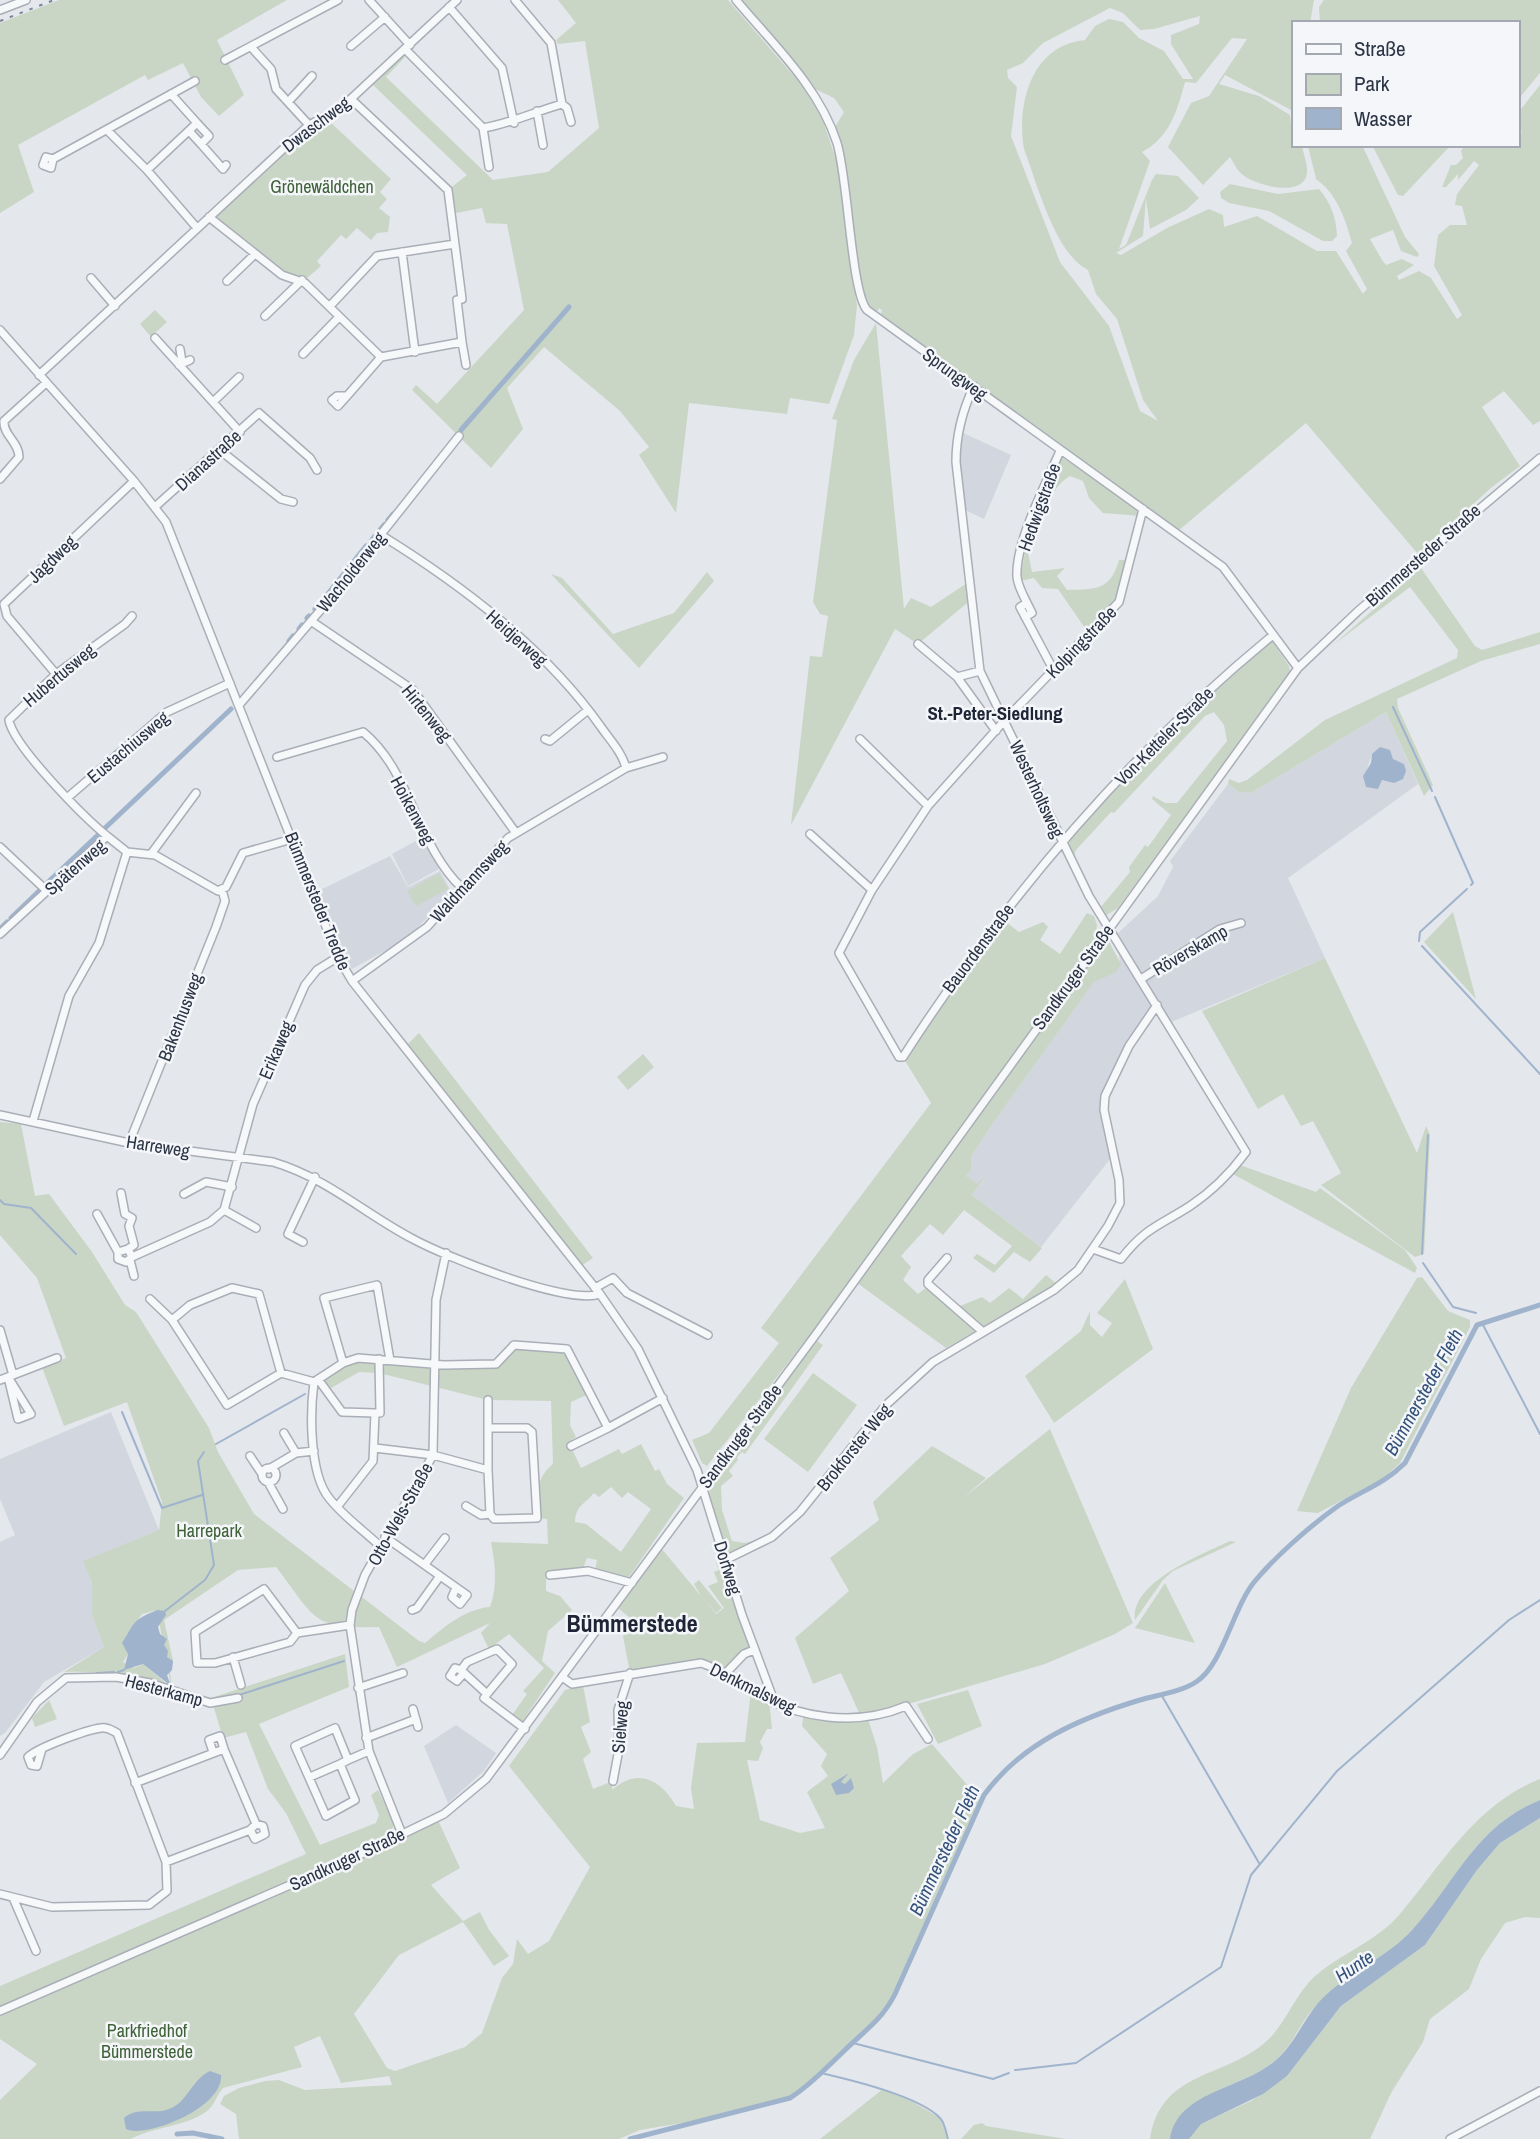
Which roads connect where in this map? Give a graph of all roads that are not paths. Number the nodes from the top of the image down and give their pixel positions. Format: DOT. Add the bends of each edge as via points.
graph roads {
  1 [pos="26,0"];
  2 [pos="338,0"];
  3 [pos="369,0"];
  4 [pos="457,0"];
  5 [pos="515,0"];
  6 [pos="736,0"];
  7 [pos="449,7"];
  8 [pos="0,10"];
  9 [pos="385,18"];
  10 [pos="351,46"];
  11 [pos="251,47"];
  12 [pos="408,47"];
  13 [pos="225,60"];
  14 [pos="312,76"];
  15 [pos="195,81"];
  16 [pos="172,94"];
  17 [pos="351,99"];
  18 [pos="288,102"];
  19 [pos="562,104"];
  20 [pos="537,111"];
  21 [pos="514,122"];
  22 [pos="571,122"];
  23 [pos="197,123"];
  24 [pos="309,125"];
  25 [pos="484,128"];
  26 [pos="107,130"];
  27 [pos="189,131"];
  28 [pos="201,144"];
  29 [pos="543,145"];
  30 [pos="53,159"];
  31 [pos="226,165"];
  32 [pos="489,167"];
  33 [pos="147,170"];
  34 [pos="209,217"];
  35 [pos="197,228"];
  36 [pos="455,244"];
  37 [pos="402,252"];
  38 [pos="255,254"];
  39 [pos="90,278"];
  40 [pos="302,280"];
  41 [pos="227,281"];
  42 [pos="114,306"];
  43 [pos="330,306"];
  44 [pos="265,316"];
  45 [pos="339,317"];
  46 [pos="0,330"];
  47 [pos="155,338"];
  48 [pos="463,342"];
  49 [pos="180,349"];
  50 [pos="415,352"];
  51 [pos="303,354"];
  52 [pos="381,357"];
  53 [pos="184,362"];
  54 [pos="466,365"];
  55 [pos="39,375"];
  56 [pos="239,377"];
  57 [pos="46,383"];
  58 [pos="974,386"];
  59 [pos="347,396"];
  60 [pos="213,402"];
  61 [pos="2,421"];
  62 [pos="240,432"];
  63 [pos="459,436"];
  64 [pos="221,450"];
  65 [pos="1060,452"];
  66 [pos="1540,457"];
  67 [pos="317,470"];
  68 [pos="0,479"];
  69 [pos="134,481"];
  70 [pos="293,502"];
  71 [pos="156,506"];
  72 [pos="1143,509"];
  73 [pos="381,536"];
  74 [pos="132,616"];
  75 [pos="311,621"];
  76 [pos="1273,635"];
  77 [pos="918,644"];
  78 [pos="1310,656"];
  79 [pos="1298,668"];
  80 [pos="980,671"];
  81 [pos="1054,671"];
  82 [pos="57,674"];
  83 [pos="957,677"];
  84 [pos="230,683"];
  85 [pos="239,705"];
  86 [pos="588,710"];
  87 [pos="9,720"];
  88 [pos="1005,720"];
  89 [pos="0,723"];
  90 [pos="996,731"];
  91 [pos="860,738"];
  92 [pos="545,739"];
  93 [pos="277,757"];
  94 [pos="663,757"];
  95 [pos="626,768"];
  96 [pos="196,793"];
  97 [pos="67,798"];
  98 [pos="928,806"];
  99 [pos="516,833"];
  100 [pos="810,834"];
  101 [pos="107,836"];
  102 [pos="292,839"];
  103 [pos="1062,843"];
  104 [pos="0,847"];
  105 [pos="127,852"];
  106 [pos="151,854"];
  107 [pos="463,888"];
  108 [pos="222,890"];
  109 [pos="872,890"];
  110 [pos="47,891"];
  111 [pos="1241,923"];
  112 [pos="1108,928"];
  113 [pos="0,934"];
  114 [pos="338,957"];
  115 [pos="1141,979"];
  116 [pos="352,981"];
  117 [pos="1157,1005"];
  118 [pos="901,1058"];
  119 [pos="0,1115"];
  120 [pos="33,1121"];
  121 [pos="130,1143"];
  122 [pos="239,1158"];
  123 [pos="315,1177"];
  124 [pos="232,1187"];
  125 [pos="121,1193"];
  126 [pos="184,1194"];
  127 [pos="224,1210"];
  128 [pos="97,1214"];
  129 [pos="256,1228"];
  130 [pos="303,1242"];
  131 [pos="128,1249"];
  132 [pos="1093,1249"];
  133 [pos="118,1252"];
  134 [pos="446,1253"];
  135 [pos="947,1258"];
  136 [pos="131,1259"];
  137 [pos="134,1276"];
  138 [pos="598,1291"];
  139 [pos="150,1299"];
  140 [pos="172,1320"];
  141 [pos="0,1330"];
  142 [pos="983,1332"];
  143 [pos="708,1335"];
  144 [pos="57,1358"];
  145 [pos="379,1359"];
  146 [pos="390,1360"];
  147 [pos="343,1363"];
  148 [pos="436,1364"];
  149 [pos="281,1373"];
  150 [pos="7,1377"];
  151 [pos="316,1380"];
  152 [pos="663,1398"];
  153 [pos="488,1400"];
  154 [pos="375,1413"];
  155 [pos="608,1427"];
  156 [pos="488,1428"];
  157 [pos="284,1433"];
  158 [pos="571,1446"];
  159 [pos="375,1448"];
  160 [pos="314,1451"];
  161 [pos="296,1454"];
  162 [pos="433,1455"];
  163 [pos="250,1456"];
  164 [pos="488,1470"];
  165 [pos="265,1471"];
  166 [pos="268,1482"];
  167 [pos="703,1485"];
  168 [pos="466,1506"];
  169 [pos="337,1507"];
  170 [pos="283,1509"];
  171 [pos="490,1514"];
  172 [pos="385,1536"];
  173 [pos="445,1538"];
  174 [pos="380,1546"];
  175 [pos="725,1560"];
  176 [pos="425,1564"];
  177 [pos="550,1575"];
  178 [pos="440,1576"];
  179 [pos="632,1583"];
  180 [pos="456,1588"];
  181 [pos="412,1610"];
  182 [pos="350,1625"];
  183 [pos="297,1633"];
  184 [pos="754,1650"];
  185 [pos="233,1657"];
  186 [pos="403,1673"];
  187 [pos="630,1673"];
  188 [pos="725,1674"];
  189 [pos="562,1677"];
  190 [pos="241,1685"];
  191 [pos="358,1688"];
  192 [pos="488,1694"];
  193 [pos="238,1698"];
  194 [pos="774,1701"];
  195 [pos="413,1709"];
  196 [pos="525,1729"];
  197 [pos="366,1738"];
  198 [pos="928,1740"];
  199 [pos="224,1748"];
  200 [pos="42,1749"];
  201 [pos="369,1751"];
  202 [pos="213,1752"];
  203 [pos="0,1755"];
  204 [pos="344,1762"];
  205 [pos="310,1777"];
  206 [pos="613,1781"];
  207 [pos="135,1783"];
  208 [pos="402,1834"];
  209 [pos="166,1862"];
  210 [pos="0,1895"];
  211 [pos="14,1899"];
  212 [pos="36,1951"];
  213 [pos="0,2011"];
  214 [pos="1540,2091"];
  215 [pos="1450,2139"];
  1 -- 8 [label="street"];
  2 -- 11 [label="street"];
  3 -- 9 [label="street"];
  4 -- 7 [label="street, Dwaschweg"];
  5 -- 19 [label="street" via="551,43"];
  6 -- 58 [label="street, Sprungweg" via="811,89 828,119 844,168 863,305"];
  7 -- 12 [label="street, Dwaschweg"];
  7 -- 21 [label="street" via="502,68"];
  9 -- 10 [label="street"];
  9 -- 12 [label="street"];
  11 -- 13 [label="street"];
  11 -- 18 [label="street" via="271,69 276,89"];
  12 -- 17 [label="street, Dwaschweg"];
  12 -- 25 [label="street"];
  14 -- 18 [label="street"];
  15 -- 16 [label="street"];
  16 -- 23 [label="street"];
  16 -- 26 [label="street"];
  17 -- 24 [label="street, Dwaschweg"];
  17 -- 36 [label="street" via="448,190"];
  18 -- 24 [label="street"];
  19 -- 20 [label="street"];
  19 -- 22 [label="street"];
  20 -- 21 [label="street"];
  20 -- 29 [label="street"];
  21 -- 25 [label="street"];
  23 -- 27 [label="street"];
  23 -- 28 [label="street" via="209,136"];
  24 -- 34 [label="street, Dwaschweg"];
  25 -- 32 [label="street"];
  26 -- 30 [label="street"];
  26 -- 33 [label="street"];
  27 -- 28 [label="street"];
  27 -- 33 [label="street"];
  28 -- 31 [label="street" via="223,169"];
  33 -- 35 [label="street"];
  34 -- 35 [label="street, Dwaschweg"];
  34 -- 38 [label="street"];
  35 -- 42 [label="street, Dwaschweg"];
  36 -- 37 [label="street"];
  36 -- 48 [label="street"];
  37 -- 43 [label="street" via="377,256"];
  37 -- 50 [label="street"];
  38 -- 40 [label="street" via="282,275"];
  38 -- 41 [label="street"];
  39 -- 42 [label="street"];
  40 -- 43 [label="street"];
  40 -- 44 [label="street"];
  42 -- 55 [label="street, Dwaschweg"];
  43 -- 45 [label="street"];
  45 -- 51 [label="street"];
  45 -- 52 [label="street"];
  46 -- 55 [label="street, Bümmersteder Tredde"];
  47 -- 53 [label="street"];
  48 -- 50 [label="street"];
  48 -- 54 [label="street"];
  49 -- 53 [label="street"];
  50 -- 52 [label="street"];
  52 -- 59 [label="street"];
  53 -- 60 [label="street"];
  55 -- 57 [label="street, Bümmersteder Tredde"];
  56 -- 60 [label="street"];
  57 -- 61 [label="street"];
  57 -- 69 [label="street, Bümmersteder Tredde"];
  58 -- 65 [label="street, Sprungweg"];
  58 -- 80 [label="street, Westerholtsweg" via="964,408 956,462"];
  60 -- 62 [label="street"];
  61 -- 68 [label="street" via="19,457"];
  62 -- 64 [label="street, Dianastraße"];
  62 -- 67 [label="street, Dianastraße" via="259,413 310,458"];
  63 -- 73 [label="street, Wacholderweg"];
  64 -- 70 [label="street" via="281,499"];
  64 -- 71 [label="street, Dianastraße"];
  65 -- 72 [label="street, Sprungweg"];
  65 -- 81 [label="street, Hedwigstraße" via="1024,538 1017,578 1027,603 1020,607"];
  66 -- 78 [label="street, Bümmersteder Straße"];
  69 -- 71 [label="street, Bümmersteder Tredde"];
  69 -- 82 [label="street, Jagdweg" via="4,604 7,615"];
  71 -- 84 [label="street, Bümmersteder Tredde"];
  72 -- 76 [label="street, Sprungweg" via="1223,567"];
  72 -- 81 [label="street, Kolpingstraße" via="1119,602"];
  73 -- 75 [label="street, Wacholderweg"];
  73 -- 86 [label="street, Heidjerweg" via="504,623"];
  74 -- 82 [label="street, Hubertusweg"];
  75 -- 85 [label="street, Wacholderweg"];
  75 -- 99 [label="street, Hirtenweg" via="413,690"];
  76 -- 79 [label="street, Sprungweg"];
  76 -- 103 [label="street, Von-Ketteler-Straße" via="1151,745"];
  77 -- 83 [label="street"];
  78 -- 79 [label="street, Sandkruger Straße"];
  79 -- 112 [label="street, Sandkruger Straße"];
  80 -- 83 [label="street"];
  80 -- 88 [label="street, Westerholtsweg"];
  81 -- 88 [label="street, Kolpingstraße"];
  82 -- 87 [label="street, Hubertusweg"];
  83 -- 90 [label="street"];
  84 -- 85 [label="street, Bümmersteder Tredde"];
  84 -- 97 [label="street, Eustachiusweg" via="167,712"];
  85 -- 102 [label="street, Bümmersteder Tredde"];
  86 -- 92 [label="street" via="550,741"];
  86 -- 95 [label="street, Heidjerweg"];
  87 -- 89 [label="street"];
  87 -- 97 [label="street, Hubertusweg" via="13,732"];
  88 -- 90 [label="street, Kolpingstraße"];
  88 -- 103 [label="street, Westerholtsweg"];
  90 -- 98 [label="street, Kolpingstraße"];
  91 -- 98 [label="street"];
  93 -- 107 [label="street, Hoikenweg" via="363,732 391,767 447,874"];
  94 -- 95 [label="street, Waldmannsweg"];
  95 -- 99 [label="street, Waldmannsweg"];
  96 -- 106 [label="street"];
  97 -- 101 [label="street, Hubertusweg"];
  98 -- 109 [label="street, Kolpingstraße"];
  99 -- 107 [label="street, Waldmannsweg"];
  100 -- 109 [label="street"];
  101 -- 105 [label="street, Spätenweg"];
  101 -- 110 [label="street, Spätenweg"];
  102 -- 108 [label="street" via="243,853"];
  102 -- 114 [label="street, Bümmersteder Tredde"];
  103 -- 112 [label="street, Westerholtsweg"];
  103 -- 118 [label="street, Bauordenstraße" via="983,940"];
  104 -- 110 [label="street"];
  105 -- 106 [label="street, Spätenweg"];
  105 -- 120 [label="street" via="99,943 69,996"];
  106 -- 108 [label="street, Spätenweg" via="208,887"];
  107 -- 116 [label="street, Waldmannsweg" via="416,936"];
  108 -- 121 [label="street, Bakenhusweg" via="225,901 216,927"];
  109 -- 118 [label="street, Kolpingstraße" via="839,958"];
  110 -- 113 [label="street, Spätenweg"];
  111 -- 115 [label="street, Röverskamp" via="1220,929"];
  112 -- 115 [label="street, Westerholtsweg"];
  112 -- 167 [label="street, Sandkruger Straße"];
  114 -- 116 [label="street, Bümmersteder Tredde"];
  114 -- 122 [label="street, Erikaweg" via="317,970 305,985 253,1104"];
  115 -- 117 [label="street, Westerholtsweg"];
  116 -- 138 [label="street, Bümmersteder Tredde"];
  117 -- 132 [label="street, Brokforster Weg" via="1129,1046 1105,1096 1120,1196 1116,1212"];
  117 -- 132 [label="street, Westerholtsweg" via="1246,1152 1190,1206 1143,1232 1121,1259"];
  119 -- 120 [label="street, Harreweg"];
  120 -- 121 [label="street, Harreweg"];
  121 -- 122 [label="street, Harreweg"];
  122 -- 123 [label="street, Harreweg" via="273,1162"];
  122 -- 124 [label="street, Erikaweg"];
  123 -- 130 [label="street" via="288,1234"];
  123 -- 134 [label="street, Harreweg" via="412,1239"];
  124 -- 126 [label="street" via="206,1182"];
  124 -- 127 [label="street, Erikaweg"];
  125 -- 131 [label="street" via="125,1214 132,1218 129,1226 134,1245"];
  127 -- 129 [label="street"];
  127 -- 136 [label="street" via="210,1222"];
  128 -- 133 [label="street"];
  131 -- 133 [label="street"];
  131 -- 136 [label="street"];
  132 -- 142 [label="street, Brokforster Weg" via="1062,1284"];
  133 -- 136 [label="street" via="122,1262"];
  134 -- 138 [label="street, Harreweg" via="534,1286 581,1297"];
  134 -- 148 [label="street, Otto-Wels-Straße" via="436,1300"];
  135 -- 142 [label="street" via="923,1282"];
  136 -- 137 [label="street"];
  138 -- 143 [label="street, Harreweg" via="613,1278 627,1293"];
  138 -- 152 [label="street, Bümmersteder Tredde" via="638,1349"];
  139 -- 140 [label="street"];
  140 -- 149 [label="street" via="227,1405"];
  140 -- 149 [label="street" via="190,1305 232,1288 260,1294"];
  141 -- 150 [label="street"];
  142 -- 175 [label="street, Brokforster Weg" via="941,1356 886,1405 800,1512 772,1537"];
  144 -- 150 [label="street"];
  145 -- 146 [label="street"];
  145 -- 147 [label="street"];
  145 -- 154 [label="street" via="380,1413"];
  146 -- 147 [label="street" via="377,1285 324,1298"];
  146 -- 148 [label="street"];
  147 -- 151 [label="street"];
  148 -- 155 [label="street" via="496,1364 514,1345 567,1349"];
  148 -- 162 [label="street, Otto-Wels-Straße"];
  149 -- 151 [label="street"];
  150 -- 150 [label="street" via="18,1419 31,1414 20,1396"];
  151 -- 154 [label="street" via="342,1412"];
  151 -- 160 [label="street"];
  152 -- 155 [label="street"];
  152 -- 167 [label="street, Bümmersteder Tredde"];
  153 -- 156 [label="street"];
  154 -- 159 [label="street"];
  155 -- 158 [label="street"];
  156 -- 164 [label="street"];
  156 -- 171 [label="street" via="527,1428 532,1432 533,1483 538,1488 537,1518 495,1519"];
  157 -- 161 [label="street"];
  159 -- 162 [label="street"];
  159 -- 169 [label="street" via="373,1461"];
  160 -- 161 [label="street"];
  160 -- 169 [label="street" via="320,1484"];
  161 -- 165 [label="street"];
  162 -- 164 [label="street"];
  162 -- 172 [label="street, Otto-Wels-Straße"];
  163 -- 165 [label="street"];
  164 -- 171 [label="street"];
  165 -- 166 [label="street"];
  165 -- 166 [label="street" via="275,1476"];
  166 -- 170 [label="street"];
  167 -- 175 [label="street, Dorfweg"];
  167 -- 179 [label="street, Sandkruger Straße"];
  168 -- 171 [label="street" via="481,1515"];
  169 -- 174 [label="street"];
  172 -- 174 [label="street, Otto-Wels-Straße"];
  172 -- 176 [label="street"];
  173 -- 176 [label="street"];
  174 -- 182 [label="street, Otto-Wels-Straße" via="354,1603"];
  175 -- 184 [label="street, Dorfweg"];
  176 -- 178 [label="street"];
  177 -- 179 [label="street" via="588,1571"];
  178 -- 180 [label="street"];
  178 -- 181 [label="street"];
  179 -- 189 [label="street, Sandkruger Straße"];
  182 -- 183 [label="street"];
  182 -- 191 [label="street, Otto-Wels-Straße"];
  183 -- 185 [label="street" via="290,1642"];
  183 -- 185 [label="street" via="264,1589 195,1632 197,1663"];
  184 -- 188 [label="street"];
  184 -- 194 [label="street, Dorfweg"];
  185 -- 190 [label="street"];
  186 -- 191 [label="street"];
  187 -- 188 [label="street, Denkmalsweg" via="701,1663"];
  187 -- 189 [label="street, Denkmalsweg" via="572,1684"];
  187 -- 206 [label="street, Sielweg" via="618,1710 619,1749"];
  188 -- 194 [label="street, Denkmalsweg"];
  189 -- 196 [label="street, Sandkruger Straße"];
  191 -- 197 [label="street, Otto-Wels-Straße"];
  192 -- 192 [label="street" via="462,1672 467,1662 497,1649 512,1664"];
  192 -- 196 [label="street" via="484,1698"];
  193 -- 203 [label="street, Hesterkamp" via="210,1703 116,1677 66,1678 37,1702"];
  194 -- 198 [label="street, Denkmalsweg" via="824,1718 861,1718 906,1706"];
  195 -- 197 [label="street" via="417,1723"];
  196 -- 208 [label="street, Sandkruger Straße" via="486,1779 462,1800"];
  197 -- 201 [label="street, Otto-Wels-Straße"];
  199 -- 202 [label="street"];
  199 -- 202 [label="street" via="220,1736 209,1740"];
  199 -- 209 [label="street" via="242,1786 253,1827"];
  200 -- 207 [label="street" via="109,1728 117,1733"];
  201 -- 204 [label="street"];
  201 -- 208 [label="street, Otto-Wels-Straße"];
  202 -- 207 [label="street"];
  204 -- 205 [label="street"];
  204 -- 205 [label="street" via="335,1728 295,1746"];
  204 -- 205 [label="street" via="355,1800 326,1816"];
  207 -- 209 [label="street"];
  208 -- 213 [label="street, Sandkruger Straße"];
  209 -- 211 [label="street" via="167,1891 149,1905 52,1907"];
  210 -- 211 [label="street"];
  211 -- 212 [label="street"];
  214 -- 215 [label="street"];
}
